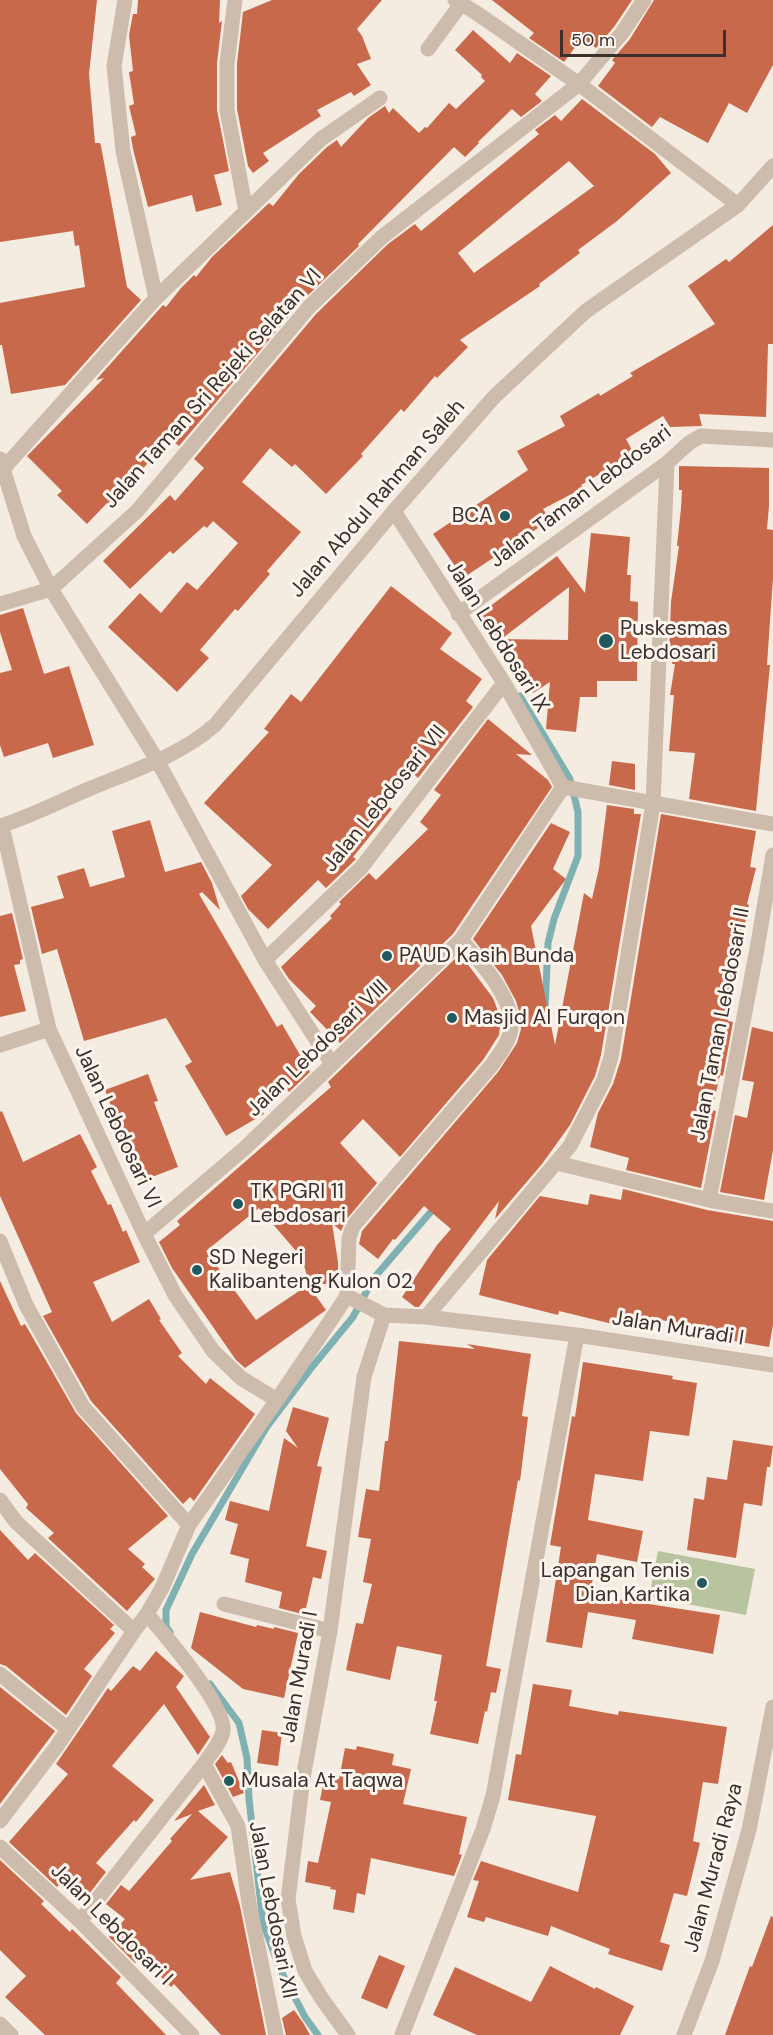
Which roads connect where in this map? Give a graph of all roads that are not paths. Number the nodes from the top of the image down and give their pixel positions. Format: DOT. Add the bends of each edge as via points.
graph roads {
  1 [pos="125,0"];
  2 [pos="235,0"];
  3 [pos="644,0"];
  4 [pos="458,2"];
  5 [pos="479,6"];
  6 [pos="428,48"];
  7 [pos="579,84"];
  8 [pos="380,98"];
  9 [pos="773,166"];
  10 [pos="738,205"];
  11 [pos="246,212"];
  12 [pos="156,298"];
  13 [pos="773,440"];
  14 [pos="667,463"];
  15 [pos="2,464"];
  16 [pos="394,511"];
  17 [pos="51,590"];
  18 [pos="0,604"];
  19 [pos="458,614"];
  20 [pos="504,683"];
  21 [pos="157,760"];
  22 [pos="566,787"];
  23 [pos="653,804"];
  24 [pos="773,824"];
  25 [pos="1,826"];
  26 [pos="773,855"];
  27 [pos="461,940"];
  28 [pos="265,960"];
  29 [pos="49,1029"];
  30 [pos="0,1045"];
  31 [pos="332,1064"];
  32 [pos="557,1163"];
  33 [pos="709,1200"];
  34 [pos="773,1211"];
  35 [pos="144,1234"];
  36 [pos="0,1241"];
  37 [pos="349,1297"];
  38 [pos="378,1312"];
  39 [pos="426,1317"];
  40 [pos="578,1335"];
  41 [pos="773,1365"];
  42 [pos="278,1400"];
  43 [pos="0,1500"];
  44 [pos="189,1525"];
  45 [pos="224,1604"];
  46 [pos="147,1614"];
  47 [pos="134,1631"];
  48 [pos="330,1631"];
  49 [pos="0,1674"];
  50 [pos="773,1707"];
  51 [pos="68,1730"];
  52 [pos="204,1764"];
  53 [pos="0,1821"];
  54 [pos="0,1847"];
  55 [pos="80,1922"];
  56 [pos="0,2024"];
  57 [pos="11,2035"];
  58 [pos="192,2035"];
  59 [pos="276,2035"];
  60 [pos="348,2035"];
  61 [pos="402,2035"];
  62 [pos="684,2035"];
  1 -- 12 [label="street" via="114,66 123,151"];
  2 -- 11 [label="street" via="226,63 227,110"];
  3 -- 7 [label="street, Jalan Taman Sri Rejeki Selatan VI"];
  4 -- 5 [label="street"];
  4 -- 6 [label="street"];
  5 -- 7 [label="street"];
  7 -- 10 [label="street"];
  7 -- 17 [label="street, Jalan Taman Sri Rejeki Selatan VI" via="374,245 309,307 137,511"];
  8 -- 11 [label="street" via="321,140"];
  9 -- 10 [label="street, Jalan Abdul Rahman Saleh"];
  10 -- 16 [label="street, Jalan Abdul Rahman Saleh" via="586,311 494,397"];
  11 -- 12 [label="street"];
  12 -- 15 [label="street"];
  13 -- 14 [label="street, Jalan Taman Lebdosari" via="701,436"];
  14 -- 19 [label="street, Jalan Taman Lebdosari"];
  14 -- 23 [label="street"];
  15 -- 17 [label="street" via="24,536"];
  16 -- 19 [label="street, Jalan Lebdosari IX"];
  16 -- 21 [label="street, Jalan Abdul Rahman Saleh" via="215,725 191,744"];
  17 -- 18 [label="street"];
  17 -- 21 [label="street"];
  19 -- 20 [label="street, Jalan Lebdosari IX"];
  20 -- 22 [label="street, Jalan Lebdosari IX"];
  20 -- 28 [label="street, Jalan Lebdosari VII" via="361,868"];
  21 -- 25 [label="street, Jalan Abdul Rahman Saleh"];
  21 -- 28 [label="street"];
  22 -- 23 [label="street"];
  22 -- 27 [label="street, Jalan Lebdosari VIII"];
  23 -- 24 [label="street"];
  23 -- 32 [label="street" via="611,1057 582,1126"];
  25 -- 29 [label="street, Jalan Lebdosari VI"];
  26 -- 33 [label="street, Jalan Taman Lebdosari II"];
  27 -- 31 [label="street, Jalan Lebdosari VIII"];
  27 -- 37 [label="street" via="499,988 511,1028 491,1066 353,1226 349,1238"];
  28 -- 31 [label="street"];
  29 -- 30 [label="street"];
  29 -- 35 [label="street, Jalan Lebdosari VI"];
  31 -- 35 [label="street, Jalan Lebdosari VIII" via="245,1148"];
  32 -- 33 [label="street"];
  32 -- 39 [label="street"];
  33 -- 34 [label="street"];
  35 -- 42 [label="street, Jalan Lebdosari VI" via="175,1294 213,1351 241,1378"];
  36 -- 44 [label="street" via="26,1305 83,1407"];
  37 -- 38 [label="street"];
  37 -- 42 [label="street"];
  38 -- 39 [label="street, Jalan Muradi I"];
  38 -- 48 [label="street, Jalan Muradi I" via="364,1377"];
  39 -- 40 [label="street, Jalan Muradi I"];
  40 -- 41 [label="street, Jalan Muradi I"];
  40 -- 61 [label="street" via="493,1796"];
  42 -- 44 [label="street"];
  43 -- 47 [label="street" via="15,1522"];
  44 -- 46 [label="street"];
  45 -- 48 [label="street"];
  46 -- 47 [label="street"];
  46 -- 52 [label="street" via="195,1673 220,1717 222,1733"];
  47 -- 51 [label="street"];
  48 -- 60 [label="street, Jalan Muradi I" via="303,1778 288,1899 294,1936 306,1971"];
  49 -- 51 [label="street"];
  50 -- 62 [label="street, Jalan Muradi Raya" via="749,1830 712,1961"];
  51 -- 53 [label="street"];
  52 -- 55 [label="street"];
  52 -- 59 [label="street, Jalan Lebdosari XII" via="238,1826"];
  54 -- 55 [label="street, Jalan Lebdosari I"];
  55 -- 58 [label="street, Jalan Lebdosari I"];
  56 -- 57 [label="street"];
}
